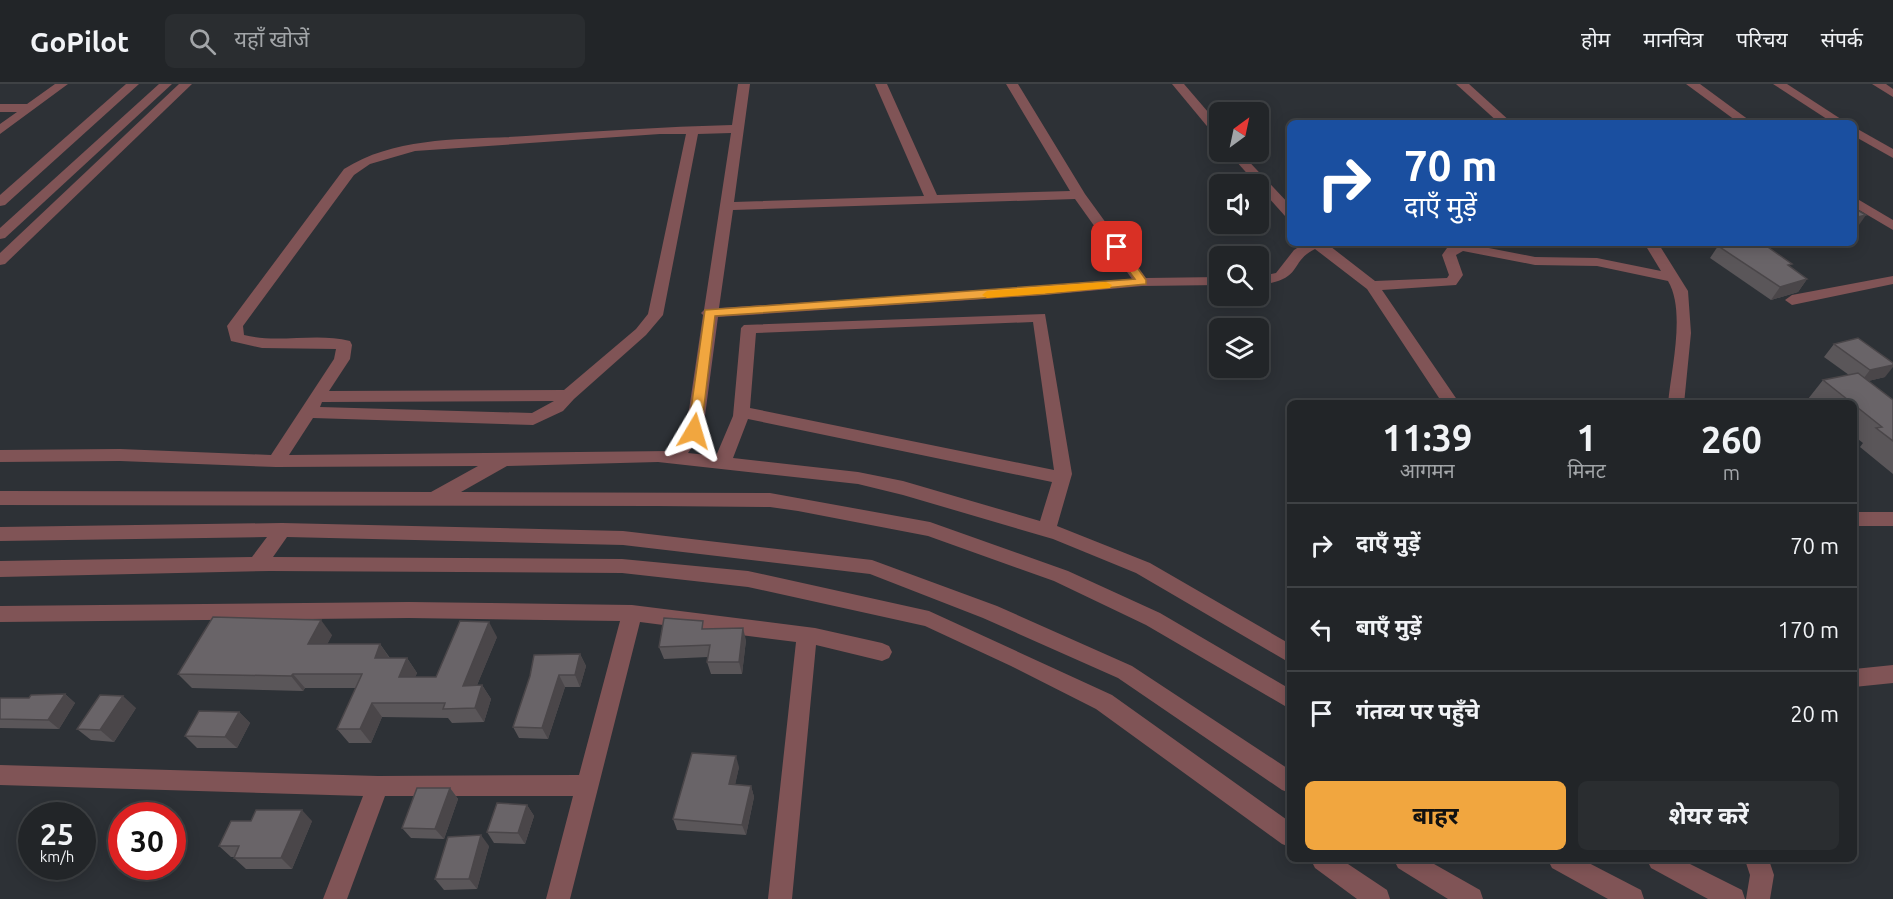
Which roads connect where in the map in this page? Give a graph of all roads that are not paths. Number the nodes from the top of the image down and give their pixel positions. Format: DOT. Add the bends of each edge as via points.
graph roads {
  1 [pos="62,84"];
  2 [pos="133,84"];
  3 [pos="166,84"];
  4 [pos="186,84"];
  5 [pos="744,84"];
  6 [pos="880,84"];
  7 [pos="1012,84"];
  8 [pos="1178,84"];
  9 [pos="1462,84"];
  10 [pos="1692,84"];
  11 [pos="1779,84"];
  12 [pos="1878,84"];
  13 [pos="1893,94"];
  14 [pos="0,108"];
  15 [pos="28,108"];
  16 [pos="1503,120"];
  17 [pos="1744,120"];
  18 [pos="1836,120"];
  19 [pos="1209,121"];
  20 [pos="738,129"];
  21 [pos="0,130"];
  22 [pos="693,130"];
  23 [pos="1857,133"];
  24 [pos="1893,154"];
  25 [pos="1243,162"];
  26 [pos="1078,195"];
  27 [pos="932,200"];
  28 [pos="0,202"];
  29 [pos="1857,203"];
  30 [pos="726,206"];
  31 [pos="1287,210"];
  32 [pos="1893,226"];
  33 [pos="0,236"];
  34 [pos="1310,246"];
  35 [pos="1320,246"];
  36 [pos="1653,246"];
  37 [pos="0,261"];
  38 [pos="1672,278"];
  39 [pos="1269,279"];
  40 [pos="1893,280"];
  41 [pos="1209,281"];
  42 [pos="1142,282"];
  43 [pos="1372,286"];
  44 [pos="1792,300"];
  45 [pos="710,312"];
  46 [pos="568,394"];
  47 [pos="1449,400"];
  48 [pos="1676,400"];
  49 [pos="313,405"];
  50 [pos="741,411"];
  51 [pos="0,456"];
  52 [pos="676,457"];
  53 [pos="504,460"];
  54 [pos="276,461"];
  55 [pos="722,463"];
  56 [pos="1062,478"];
  57 [pos="0,498"];
  58 [pos="435,498"];
  59 [pos="1857,519"];
  60 [pos="1893,519"];
  61 [pos="282,530"];
  62 [pos="1047,530"];
  63 [pos="0,534"];
  64 [pos="257,565"];
  65 [pos="0,569"];
  66 [pos="0,614"];
  67 [pos="632,614"];
  68 [pos="807,635"];
  69 [pos="882,652"];
  70 [pos="1287,652"];
  71 [pos="1893,674"];
  72 [pos="1857,678"];
  73 [pos="1287,698"];
  74 [pos="0,775"];
  75 [pos="1287,781"];
  76 [pos="587,784"];
  77 [pos="378,786"];
  78 [pos="1287,834"];
  79 [pos="1326,862"];
  80 [pos="1409,862"];
  81 [pos="1564,862"];
  82 [pos="1663,862"];
  83 [pos="1758,862"];
  84 [pos="335,899"];
  85 [pos="558,899"];
  86 [pos="780,899"];
  87 [pos="1378,899"];
  88 [pos="1471,899"];
  89 [pos="1632,899"];
  90 [pos="1733,899"];
  91 [pos="1758,899"];
  1 -- 15 [label="street"];
  2 -- 28 [label="street"];
  3 -- 33 [label="street"];
  4 -- 37 [label="street"];
  5 -- 20 [label="street"];
  6 -- 27 [label="street"];
  7 -- 26 [label="street"];
  8 -- 19 [label="street"];
  9 -- 16 [label="street"];
  10 -- 17 [label="street"];
  11 -- 18 [label="street"];
  12 -- 13 [label="street"];
  14 -- 15 [label="street"];
  15 -- 21 [label="street"];
  20 -- 22 [label="street"];
  20 -- 30 [label="street"];
  22 -- 46 [label="street" via="656,315"];
  22 -- 49 [label="street" via="414,147 366,161 349,172 235,326 236,338 248,342 324,340 344,345 342,360"];
  23 -- 24 [label="street"];
  25 -- 31 [label="street"];
  26 -- 27 [label="street"];
  26 -- 42 [label="street"];
  27 -- 30 [label="street"];
  29 -- 32 [label="street"];
  30 -- 45 [label="street"];
  34 -- 39 [label="street" via="1299,251 1289,273"];
  35 -- 43 [label="street"];
  36 -- 38 [label="street"];
  38 -- 43 [label="street" via="1589,261 1535,261 1462,248 1449,255 1456,275 1451,282"];
  38 -- 48 [label="street" via="1683,301"];
  40 -- 44 [label="street"];
  41 -- 42 [label="street"];
  42 -- 45 [label="street"];
  43 -- 47 [label="street"];
  45 -- 52 [label="street" via="694,431"];
  46 -- 49 [label="street"];
  46 -- 49 [label="street" via="561,406 533,419"];
  49 -- 54 [label="street"];
  50 -- 55 [label="street"];
  50 -- 56 [label="street"];
  50 -- 56 [label="street" via="749,328 1041,317"];
  51 -- 54 [label="street" via="120,455"];
  52 -- 53 [label="street"];
  52 -- 55 [label="street"];
  53 -- 54 [label="street"];
  53 -- 58 [label="street"];
  55 -- 62 [label="street" via="881,483"];
  56 -- 62 [label="street"];
  57 -- 58 [label="street"];
  58 -- 73 [label="street" via="770,500 906,523 1061,576 1153,619"];
  59 -- 60 [label="street"];
  61 -- 63 [label="street"];
  61 -- 64 [label="street"];
  61 -- 75 [label="street" via="623,538 872,567 990,612 1125,672"];
  62 -- 70 [label="street" via="1143,568"];
  64 -- 65 [label="street"];
  64 -- 78 [label="street" via="622,566 748,579 929,619 1104,702"];
  66 -- 67 [label="street" via="409,610"];
  67 -- 68 [label="street"];
  67 -- 76 [label="street"];
  68 -- 69 [label="street"];
  68 -- 86 [label="street"];
  71 -- 72 [label="street"];
  74 -- 77 [label="street"];
  76 -- 77 [label="street"];
  76 -- 85 [label="street"];
  77 -- 84 [label="street"];
  79 -- 87 [label="street"];
  80 -- 88 [label="street"];
  81 -- 89 [label="street"];
  82 -- 90 [label="street"];
  83 -- 91 [label="street" via="1762,875"];
}
